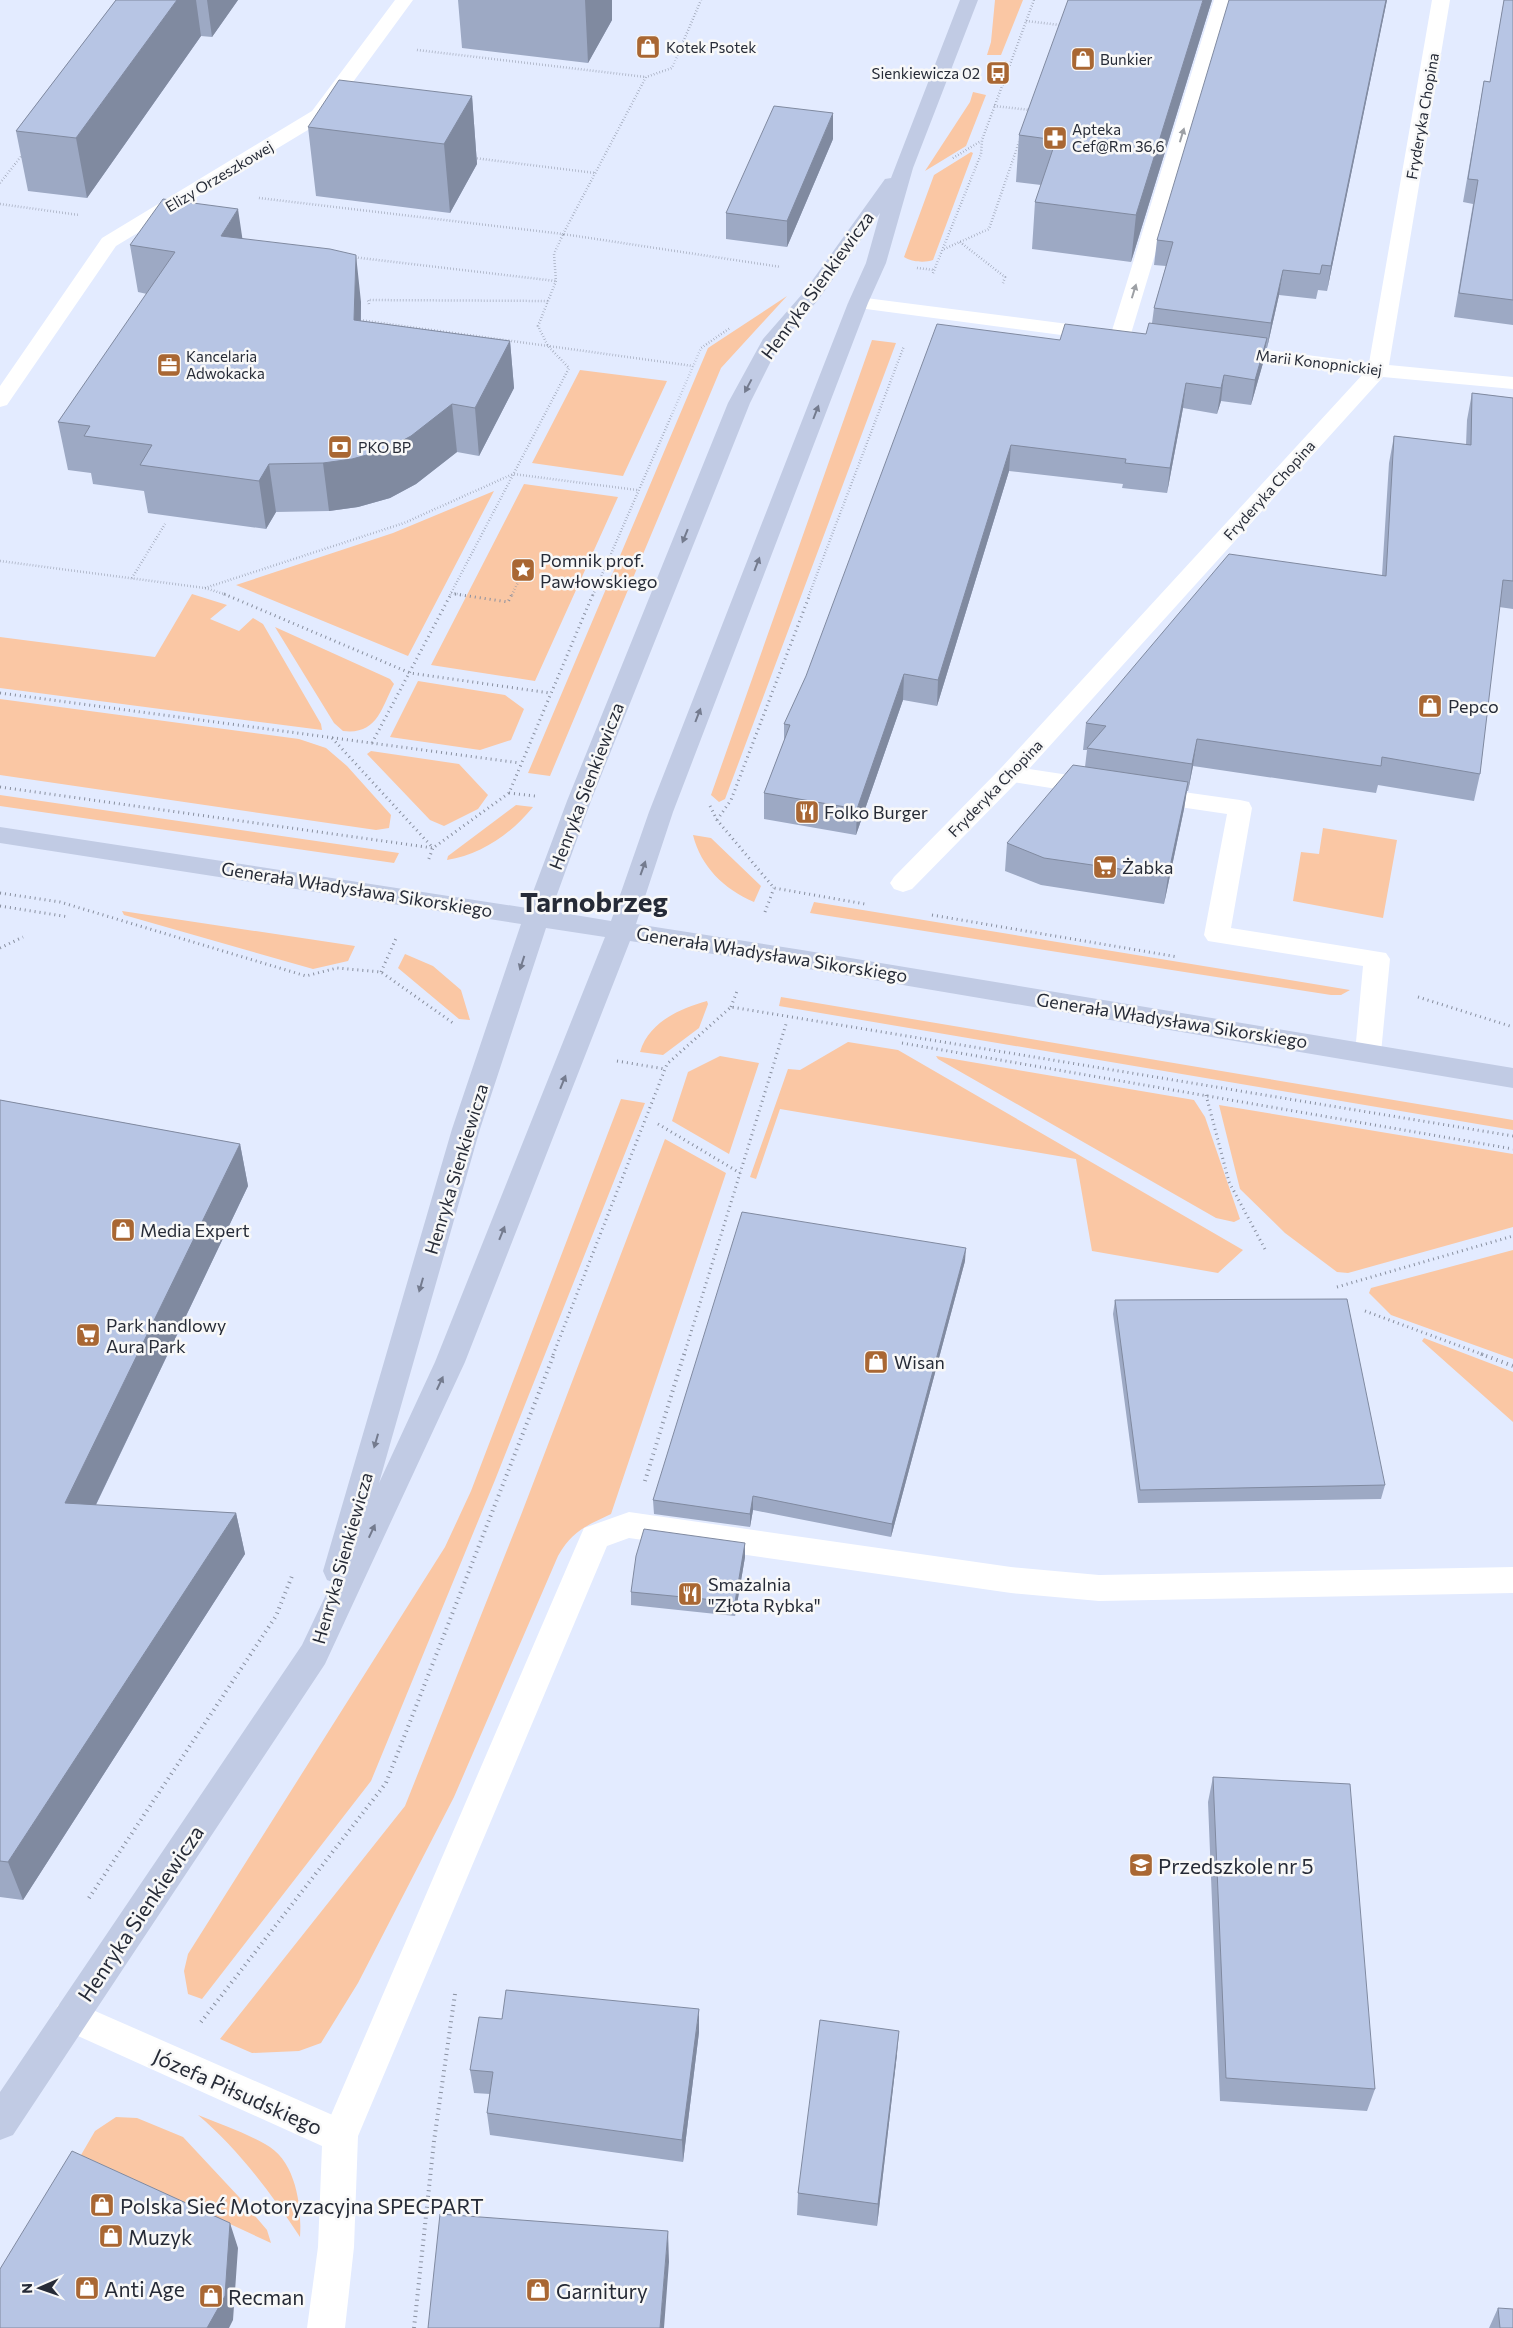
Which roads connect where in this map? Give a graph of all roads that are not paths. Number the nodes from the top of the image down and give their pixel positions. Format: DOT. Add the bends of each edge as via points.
graph roads {
  1 [pos="404,0"];
  2 [pos="969,0"];
  3 [pos="1223,0"];
  4 [pos="1441,0"];
  5 [pos="903,168"];
  6 [pos="858,303"];
  7 [pos="1206,348"];
  8 [pos="1378,370"];
  9 [pos="1513,383"];
  10 [pos="0,401"];
  11 [pos="1010,774"];
  12 [pos="0,835"];
  13 [pos="903,883"];
  14 [pos="537,916"];
  15 [pos="621,930"];
  16 [pos="1368,1053"];
  17 [pos="1513,1078"];
  18 [pos="1513,1580"];
  19 [pos="314,1654"];
  20 [pos="70,2016"];
  21 [pos="0,2123"];
  22 [pos="340,2136"];
  23 [pos="326,2328"];
  1 -- 10 [label="street, Elizy Orzeszkowej" via="319,115 109,242"];
  2 -- 5 [label="street, Henryka Sienkiewicza"];
  6 -- 3 [label="street, one-way" via="1130,338"];
  4 -- 8 [label="street, Fryderyka Chopina"];
  5 -- 6 [label="street, Henryka Sienkiewicza" via="876,263"];
  5 -- 14 [label="street, Henryka Sienkiewicza, one-way" via="811,296 770,343 739,403 579,801"];
  15 -- 6 [label="street, Henryka Sienkiewicza, one-way" via="661,812"];
  7 -- 8 [label="street, Marii Konopnickiej"];
  8 -- 9 [label="street, Marii Konopnickiej"];
  8 -- 11 [label="street, Fryderyka Chopina"];
  11 -- 13 [label="street, Fryderyka Chopina"];
  11 -- 16 [label="street" via="1240,808 1217,935 1377,959"];
  12 -- 14 [label="street, Generała Władysława Sikorskiego"];
  14 -- 15 [label="street, Generała Władysława Sikorskiego"];
  14 -- 19 [label="street, Henryka Sienkiewicza, one-way" via="466,1128"];
  15 -- 16 [label="street, Generała Władysława Sikorskiego"];
  19 -- 15 [label="street, Henryka Sienkiewicza, one-way" via="450,1362"];
  16 -- 17 [label="street, Generała Władysława Sikorskiego"];
  18 -- 22 [label="street" via="1099,1588 1011,1580 628,1525 595,1537"];
  19 -- 20 [label="street, Henryka Sienkiewicza"];
  20 -- 21 [label="street, Henryka Sienkiewicza"];
  20 -- 22 [label="street, Józefa Piłsudskiego"];
  22 -- 23 [label="street, Józefa Piłsudskiego" via="336,2247"];
}
